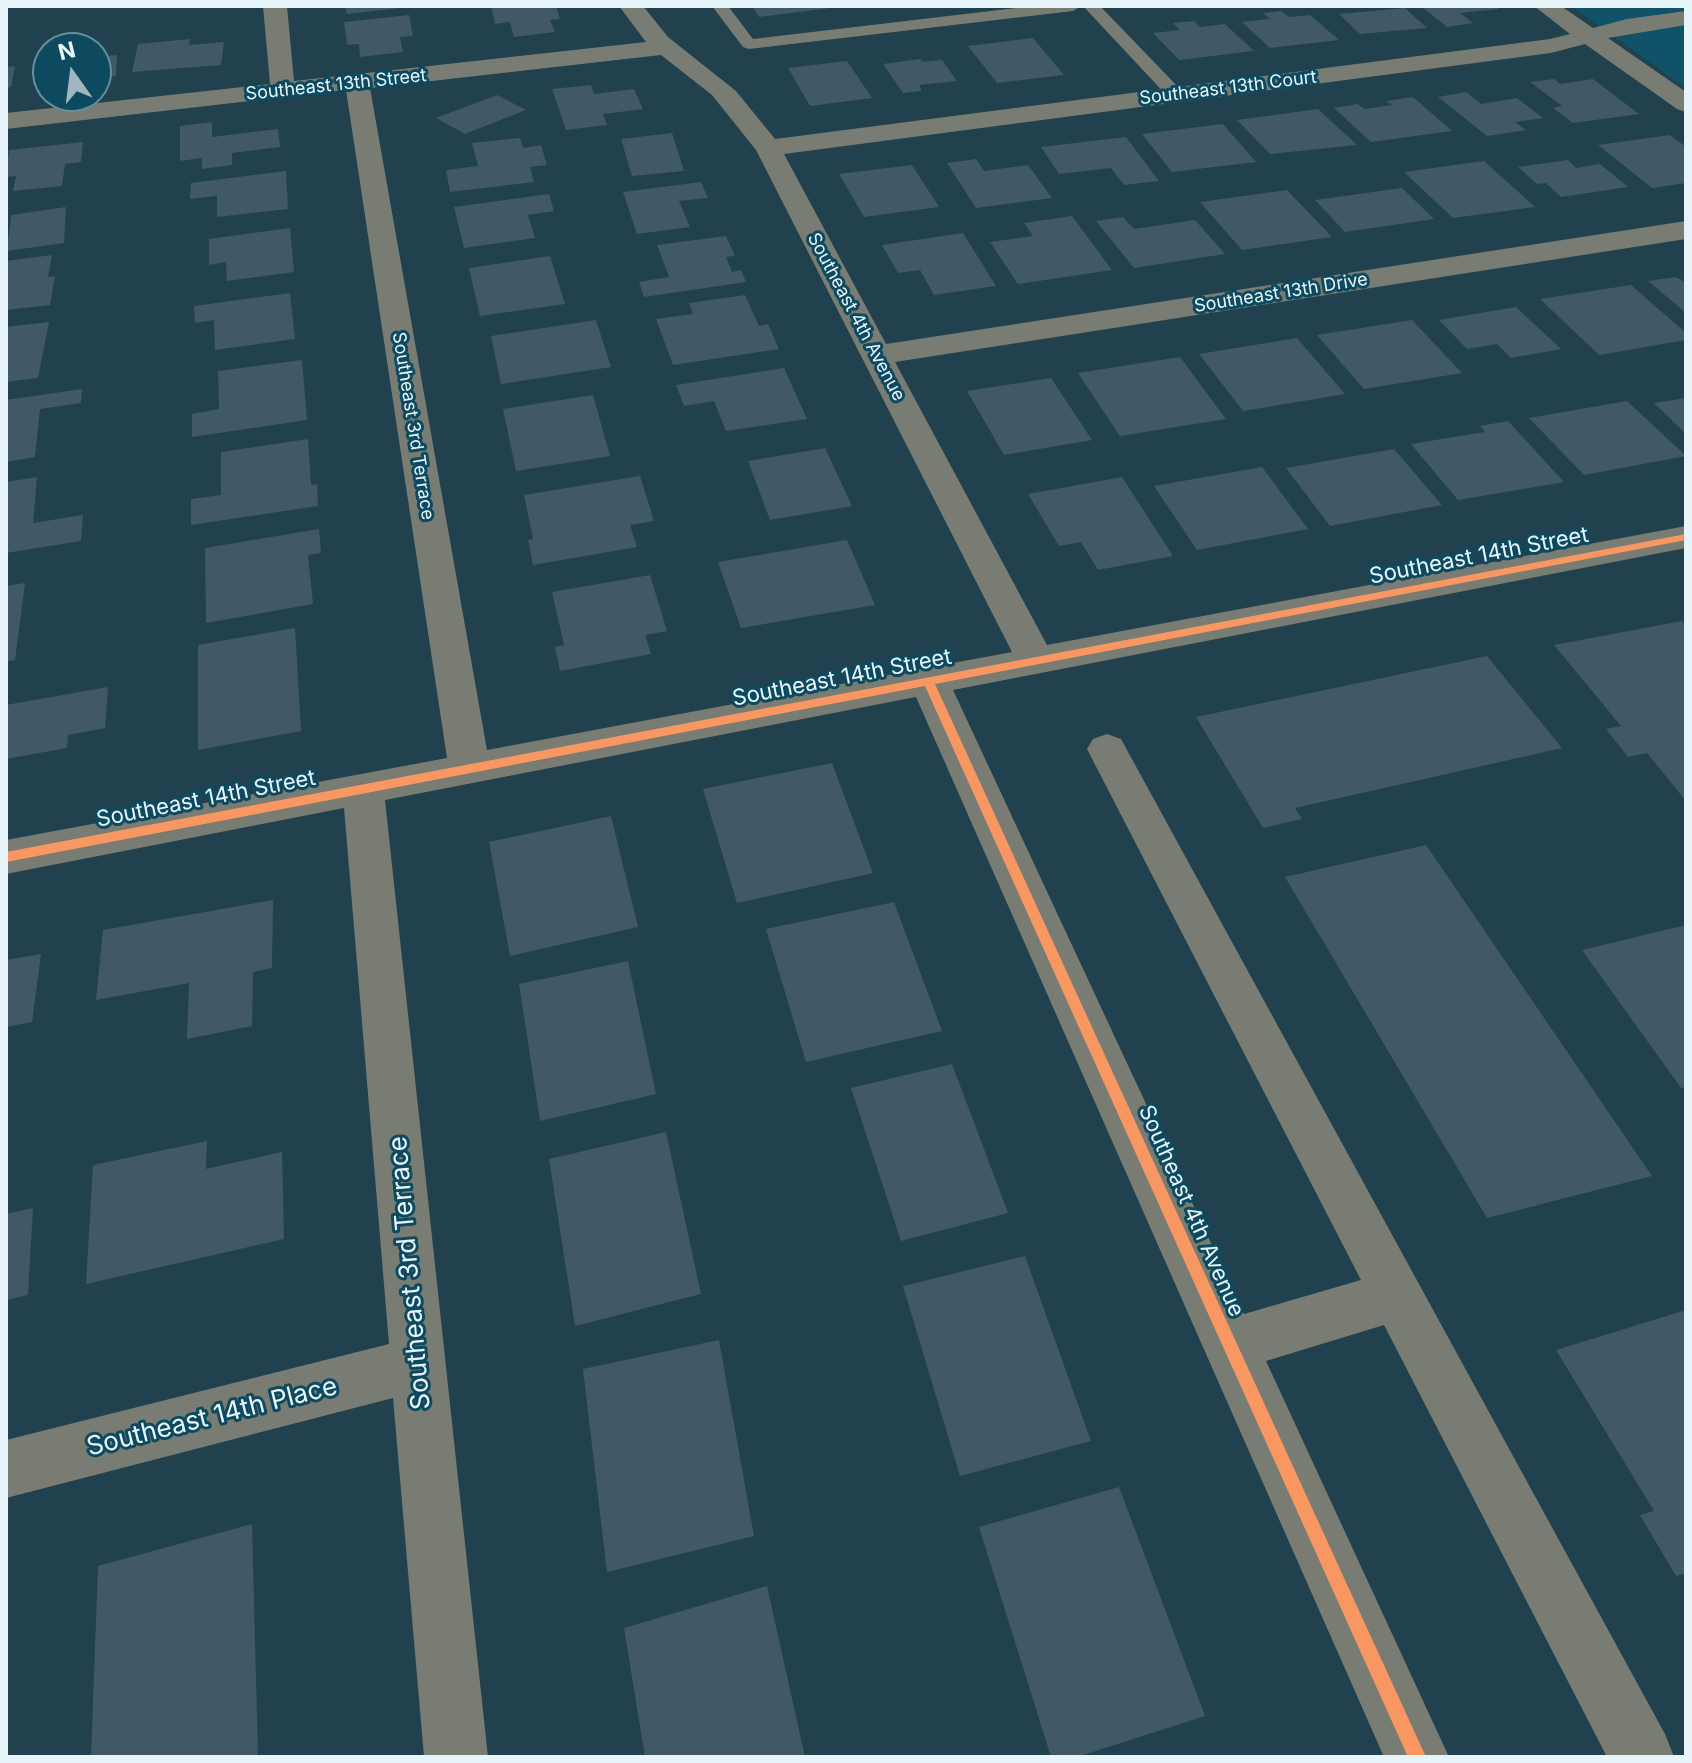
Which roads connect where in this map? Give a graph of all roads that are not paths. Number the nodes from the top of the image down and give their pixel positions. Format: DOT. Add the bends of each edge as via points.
graph roads {
  1 [pos="275,6"];
  2 [pos="631,6"];
  3 [pos="720,6"];
  4 [pos="1073,6"];
  5 [pos="1091,6"];
  6 [pos="1546,6"];
  7 [pos="1686,18"];
  8 [pos="1589,36"];
  9 [pos="666,47"];
  10 [pos="357,82"];
  11 [pos="283,91"];
  12 [pos="1176,95"];
  13 [pos="1686,104"];
  14 [pos="6,121"];
  15 [pos="768,148"];
  16 [pos="1686,230"];
  17 [pos="877,355"];
  18 [pos="1685,538"];
  19 [pos="1037,663"];
  20 [pos="929,682"];
  21 [pos="1107,749"];
  22 [pos="470,770"];
  23 [pos="363,789"];
  24 [pos="6,857"];
  25 [pos="1396,1296"];
  26 [pos="1230,1345"];
  27 [pos="418,1364"];
  28 [pos="6,1469"];
  29 [pos="456,1757"];
  30 [pos="1417,1757"];
  31 [pos="1642,1757"];
  1 -- 11 [label="street"];
  2 -- 9 [label="street, Southeast 4th Avenue" via="638,21"];
  3 -- 4 [label="lane" via="749,44"];
  5 -- 12 [label="lane"];
  6 -- 8 [label="street"];
  7 -- 8 [label="street, Southeast 13th Court"];
  8 -- 12 [label="street, Southeast 13th Court" via="1551,46"];
  8 -- 13 [label="street"];
  9 -- 10 [label="street, Southeast 13th Street"];
  9 -- 15 [label="street, Southeast 4th Avenue" via="722,90"];
  10 -- 11 [label="street, Southeast 13th Street"];
  10 -- 22 [label="street, Southeast 3rd Terrace"];
  11 -- 14 [label="street, Southeast 13th Street"];
  12 -- 15 [label="street, Southeast 13th Court"];
  15 -- 17 [label="street, Southeast 4th Avenue"];
  16 -- 17 [label="street, Southeast 13th Drive"];
  17 -- 19 [label="street, Southeast 4th Avenue"];
  18 -- 19 [label="street, Southeast 14th Street"];
  19 -- 20 [label="street, Southeast 14th Street"];
  20 -- 22 [label="street, Southeast 14th Street"];
  20 -- 26 [label="street, Southeast 4th Avenue"];
  21 -- 25 [label="street"];
  22 -- 23 [label="street, Southeast 14th Street"];
  23 -- 24 [label="street, Southeast 14th Street"];
  23 -- 27 [label="street, Southeast 3rd Terrace"];
  25 -- 26 [label="street"];
  25 -- 31 [label="street"];
  26 -- 30 [label="street, Southeast 4th Avenue"];
  27 -- 28 [label="street, Southeast 14th Place"];
  27 -- 29 [label="street, Southeast 3rd Terrace"];
}
